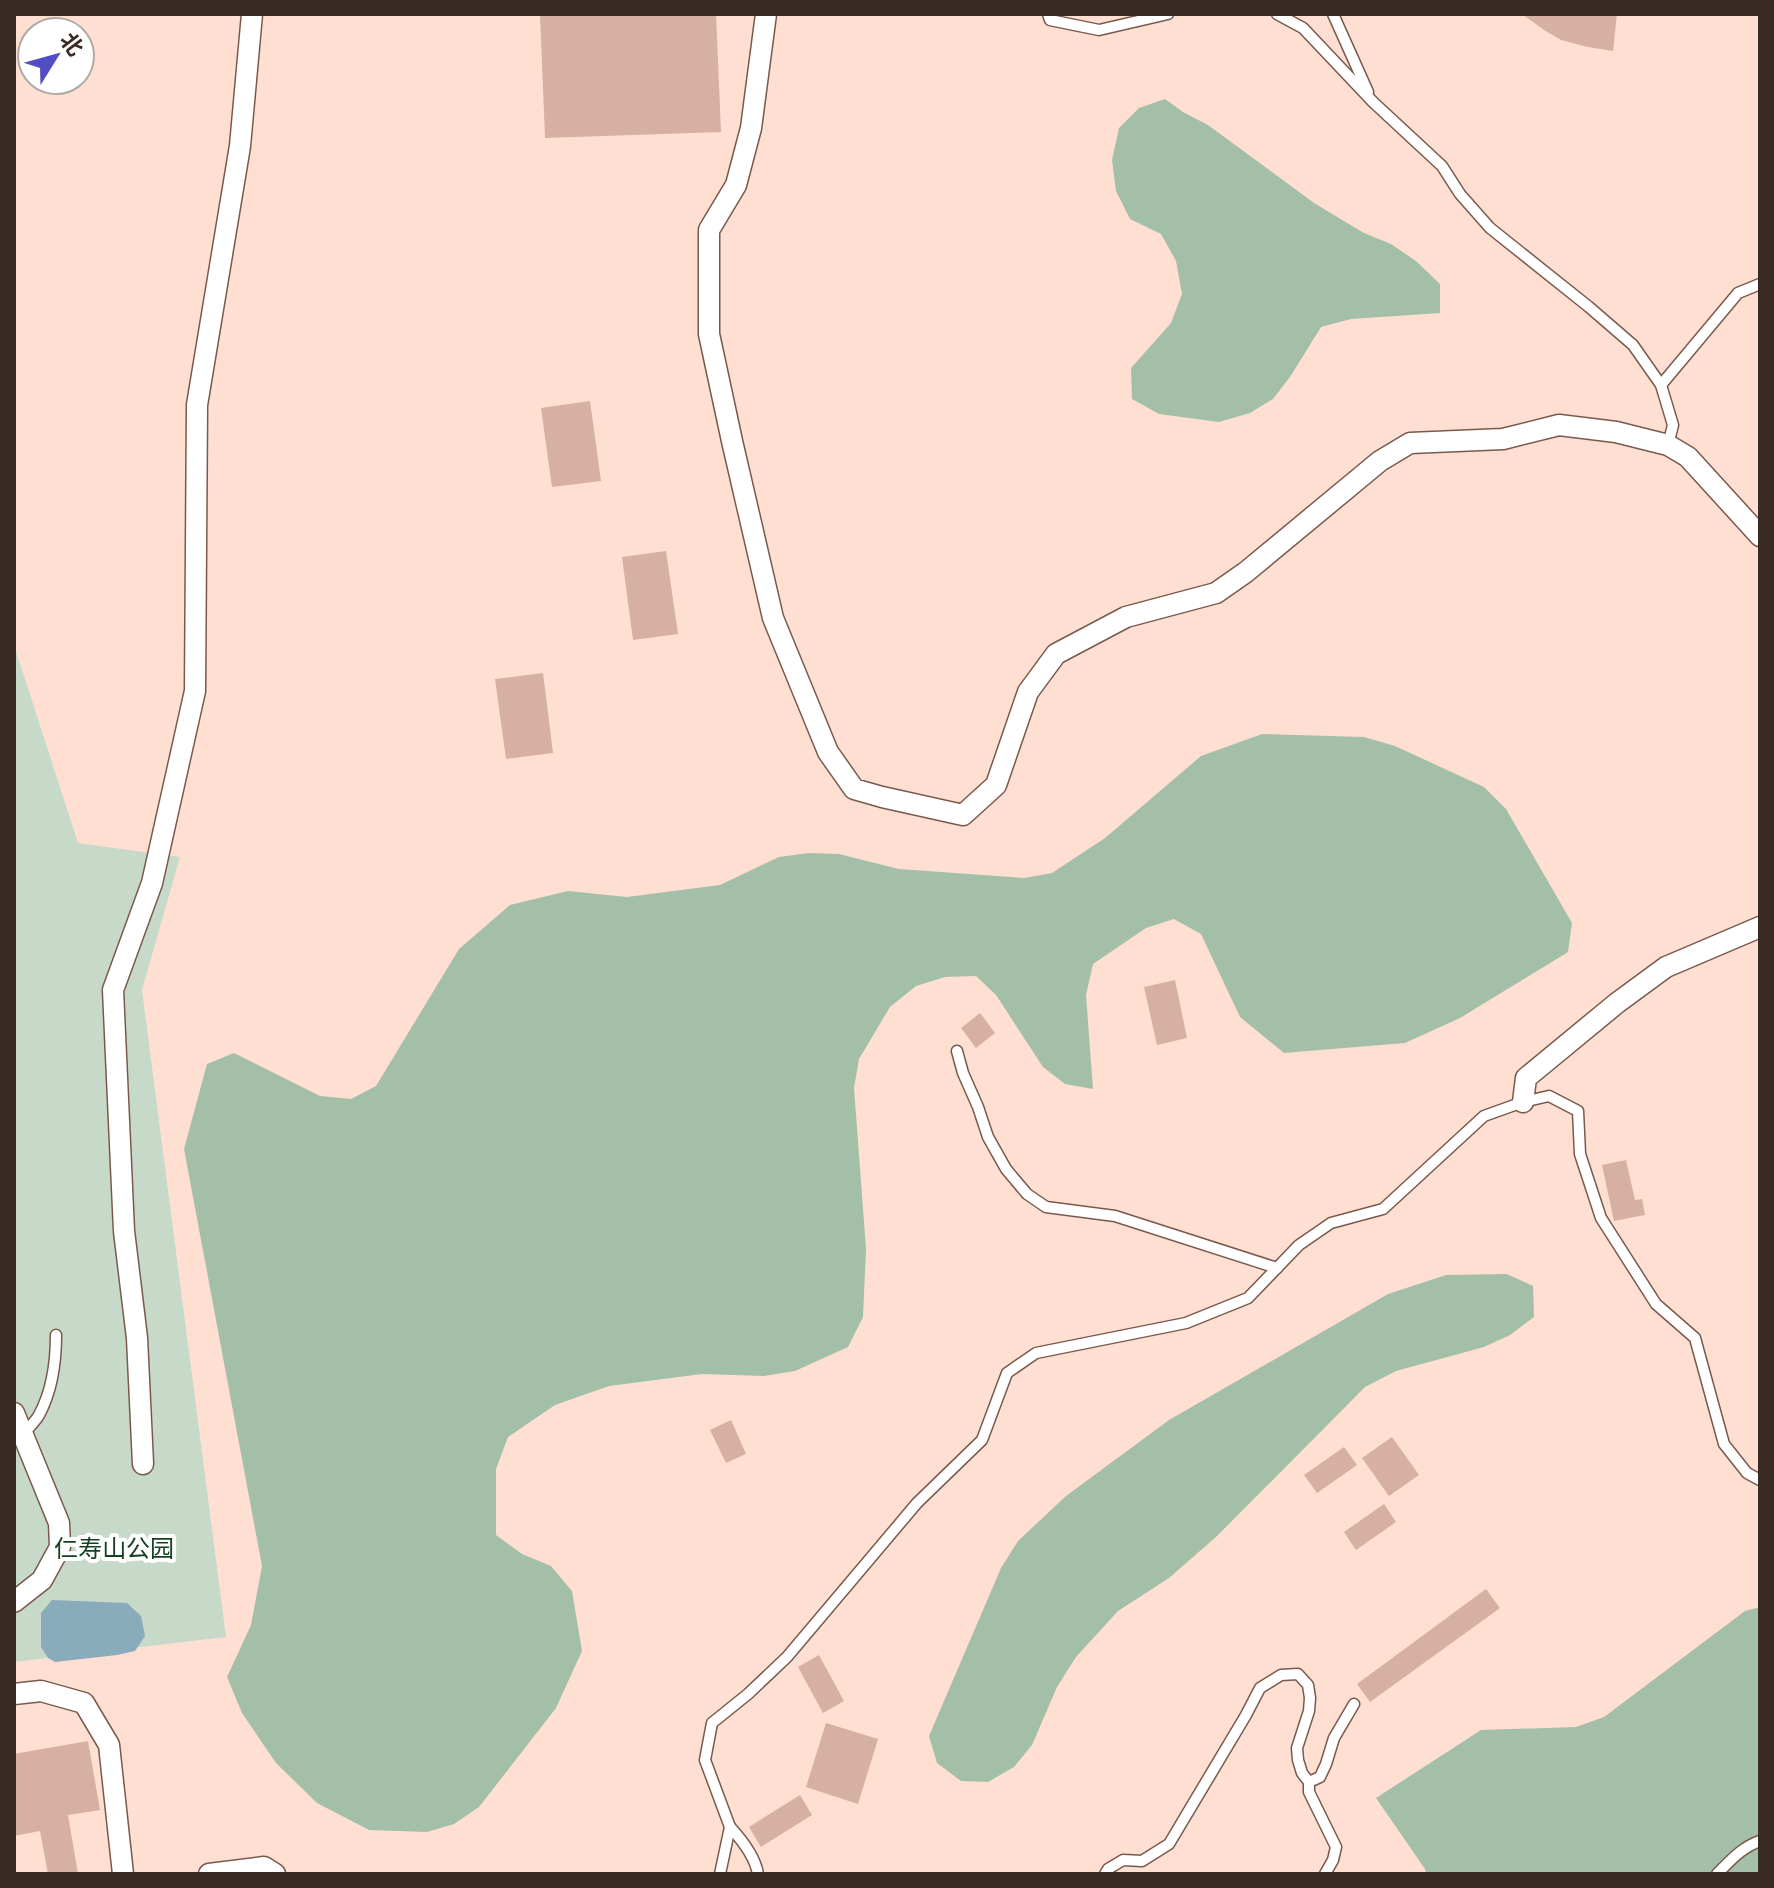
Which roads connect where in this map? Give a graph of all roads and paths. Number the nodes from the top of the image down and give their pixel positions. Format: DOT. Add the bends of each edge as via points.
graph roads {
  1 [pos="252,14"];
  2 [pos="766,14"];
  3 [pos="1048,14"];
  4 [pos="1168,14"];
  5 [pos="1277,14"];
  6 [pos="1333,14"];
  7 [pos="1373,102"];
  8 [pos="1760,284"];
  9 [pos="1661,385"];
  10 [pos="1668,445"];
  11 [pos="1760,536"];
  12 [pos="1760,927"];
  13 [pos="957,1051"];
  14 [pos="1523,1102"];
  15 [pos="1277,1268"];
  16 [pos="56,1335"];
  17 [pos="14,1413"];
  18 [pos="23,1435"];
  19 [pos="143,1464"];
  20 [pos="1760,1480"];
  21 [pos="14,1602"];
  22 [pos="14,1694"];
  23 [pos="1354,1704"];
  24 [pos="1309,1782"];
  25 [pos="730,1827"];
  26 [pos="1760,1841"];
  27 [pos="123,1874"];
  28 [pos="209,1874"];
  29 [pos="275,1874"];
  30 [pos="720,1874"];
  31 [pos="758,1874"];
  32 [pos="1105,1874"];
  33 [pos="1325,1874"];
  34 [pos="1717,1874"];
  1 -- 19 [label="street" via="240,146 197,405 195,691 152,883 113,990 124,1231 137,1338"];
  2 -- 10 [label="street" via="751,128 736,185 709,230 709,334 773,618 828,752 854,789 963,815 996,785 1028,692 1056,654 1126,617 1216,593 1380,461 1410,443 1503,439 1559,425"];
  3 -- 4 [label="lane" via="1050,20 1099,30"];
  5 -- 7 [label="lane" via="1303,28"];
  6 -- 7 [label="lane"];
  7 -- 9 [label="lane" via="1442,166 1490,228 1633,345"];
  8 -- 9 [label="lane" via="1738,293"];
  9 -- 10 [label="lane" via="1673,425"];
  10 -- 11 [label="street" via="1688,457"];
  12 -- 14 [label="street" via="1666,967 1617,1003 1526,1078"];
  13 -- 15 [label="lane" via="988,1137 1006,1169 1046,1207 1115,1216"];
  14 -- 15 [label="lane" via="1484,1116 1383,1209 1331,1223"];
  14 -- 20 [label="lane" via="1549,1096 1578,1111 1580,1154 1601,1218 1656,1304 1695,1338 1724,1444 1747,1473"];
  15 -- 25 [label="lane" via="1248,1298 1186,1323 1036,1353 1007,1373 982,1440 917,1503 787,1657 712,1723 705,1760"];
  16 -- 18 [label="lane" via="56,1362 46,1397"];
  17 -- 18 [label="street"];
  18 -- 21 [label="street" via="59,1523 60,1547 42,1580"];
  22 -- 27 [label="street" via="41,1691 84,1703 109,1745"];
  23 -- 24 [label="lane" via="1320,1777"];
  24 -- 32 [label="lane" via="1297,1748 1309,1711 1308,1685 1298,1674 1281,1675 1260,1688 1169,1844 1142,1861 1123,1860"];
  24 -- 33 [label="lane" via="1336,1847"];
  25 -- 30 [label="lane"];
  25 -- 31 [label="lane"];
  26 -- 34 [label="lane"];
  28 -- 29 [label="street" via="264,1867"];
}
